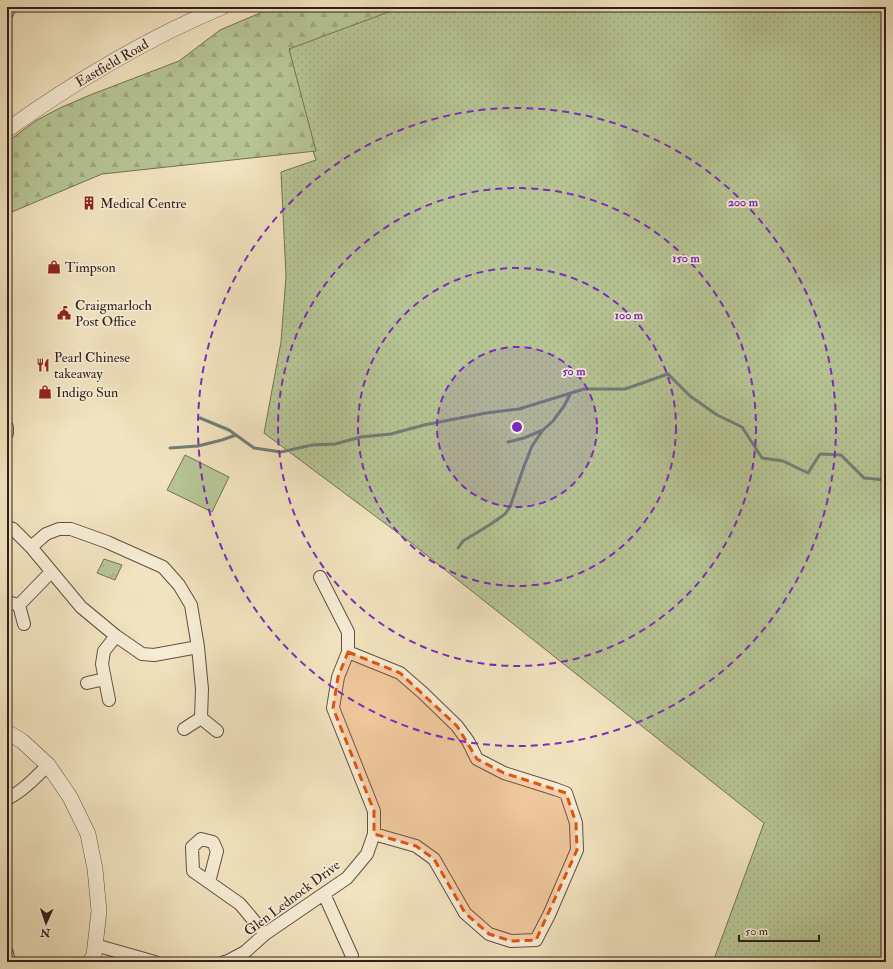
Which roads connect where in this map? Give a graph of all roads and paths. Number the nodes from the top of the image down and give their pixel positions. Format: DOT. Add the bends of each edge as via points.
graph roads {
  1 [pos="10,7"];
  2 [pos="222,7"];
  3 [pos="7,13"];
  4 [pos="7,130"];
  5 [pos="7,427"];
  6 [pos="7,433"];
  7 [pos="7,527"];
  8 [pos="31,547"];
  9 [pos="51,572"];
  10 [pos="320,577"];
  11 [pos="7,602"];
  12 [pos="19,605"];
  13 [pos="24,624"];
  14 [pos="116,636"];
  15 [pos="198,647"];
  16 [pos="348,652"];
  17 [pos="105,679"];
  18 [pos="87,683"];
  19 [pos="109,700"];
  20 [pos="201,718"];
  21 [pos="184,729"];
  22 [pos="217,731"];
  23 [pos="7,732"];
  24 [pos="48,765"];
  25 [pos="7,799"];
  26 [pos="374,834"];
  27 [pos="208,882"];
  28 [pos="324,894"];
  29 [pos="265,934"];
  30 [pos="95,945"];
  31 [pos="7,953"];
  32 [pos="352,956"];
  33 [pos="9,962"];
  34 [pos="90,962"];
  35 [pos="155,962"];
  36 [pos="224,962"];
  1 -- 3 [label="street"];
  2 -- 4 [label="street, Eastfield Road" via="120,57 50,99"];
  5 -- 6 [label="street"];
  7 -- 8 [label="street" via="12,528"];
  8 -- 9 [label="street"];
  8 -- 15 [label="street" via="46,534 59,529 71,529 163,567 179,585 191,605"];
  9 -- 12 [label="street"];
  9 -- 14 [label="street" via="81,607"];
  10 -- 16 [label="street, Glen Lednock Drive" via="348,632"];
  11 -- 12 [label="street"];
  12 -- 13 [label="street"];
  14 -- 15 [label="street" via="142,654 154,655"];
  14 -- 17 [label="street" via="104,651 102,664"];
  15 -- 20 [label="street" via="202,689"];
  16 -- 26 [label="street, Glen Lednock Drive" via="338,677 333,708 374,811"];
  16 -- 26 [label="street" via="400,673 457,726 477,759 504,773 566,793 576,823 577,850 536,940 511,941 489,934 465,913 434,859 416,846"];
  17 -- 18 [label="street"];
  17 -- 19 [label="street"];
  20 -- 21 [label="street"];
  20 -- 22 [label="street"];
  23 -- 24 [label="street" via="22,741"];
  24 -- 25 [label="street" via="25,788"];
  24 -- 30 [label="street" via="70,797 88,834 99,911"];
  26 -- 28 [label="street, Glen Lednock Drive" via="367,854 347,878"];
  27 -- 29 [label="street" via="240,904"];
  28 -- 29 [label="street, Glen Lednock Drive"];
  28 -- 32 [label="street"];
  29 -- 36 [label="street, Glen Lednock Drive" via="245,952"];
  30 -- 34 [label="street"];
  30 -- 35 [label="street"];
  31 -- 33 [label="street"];
}
